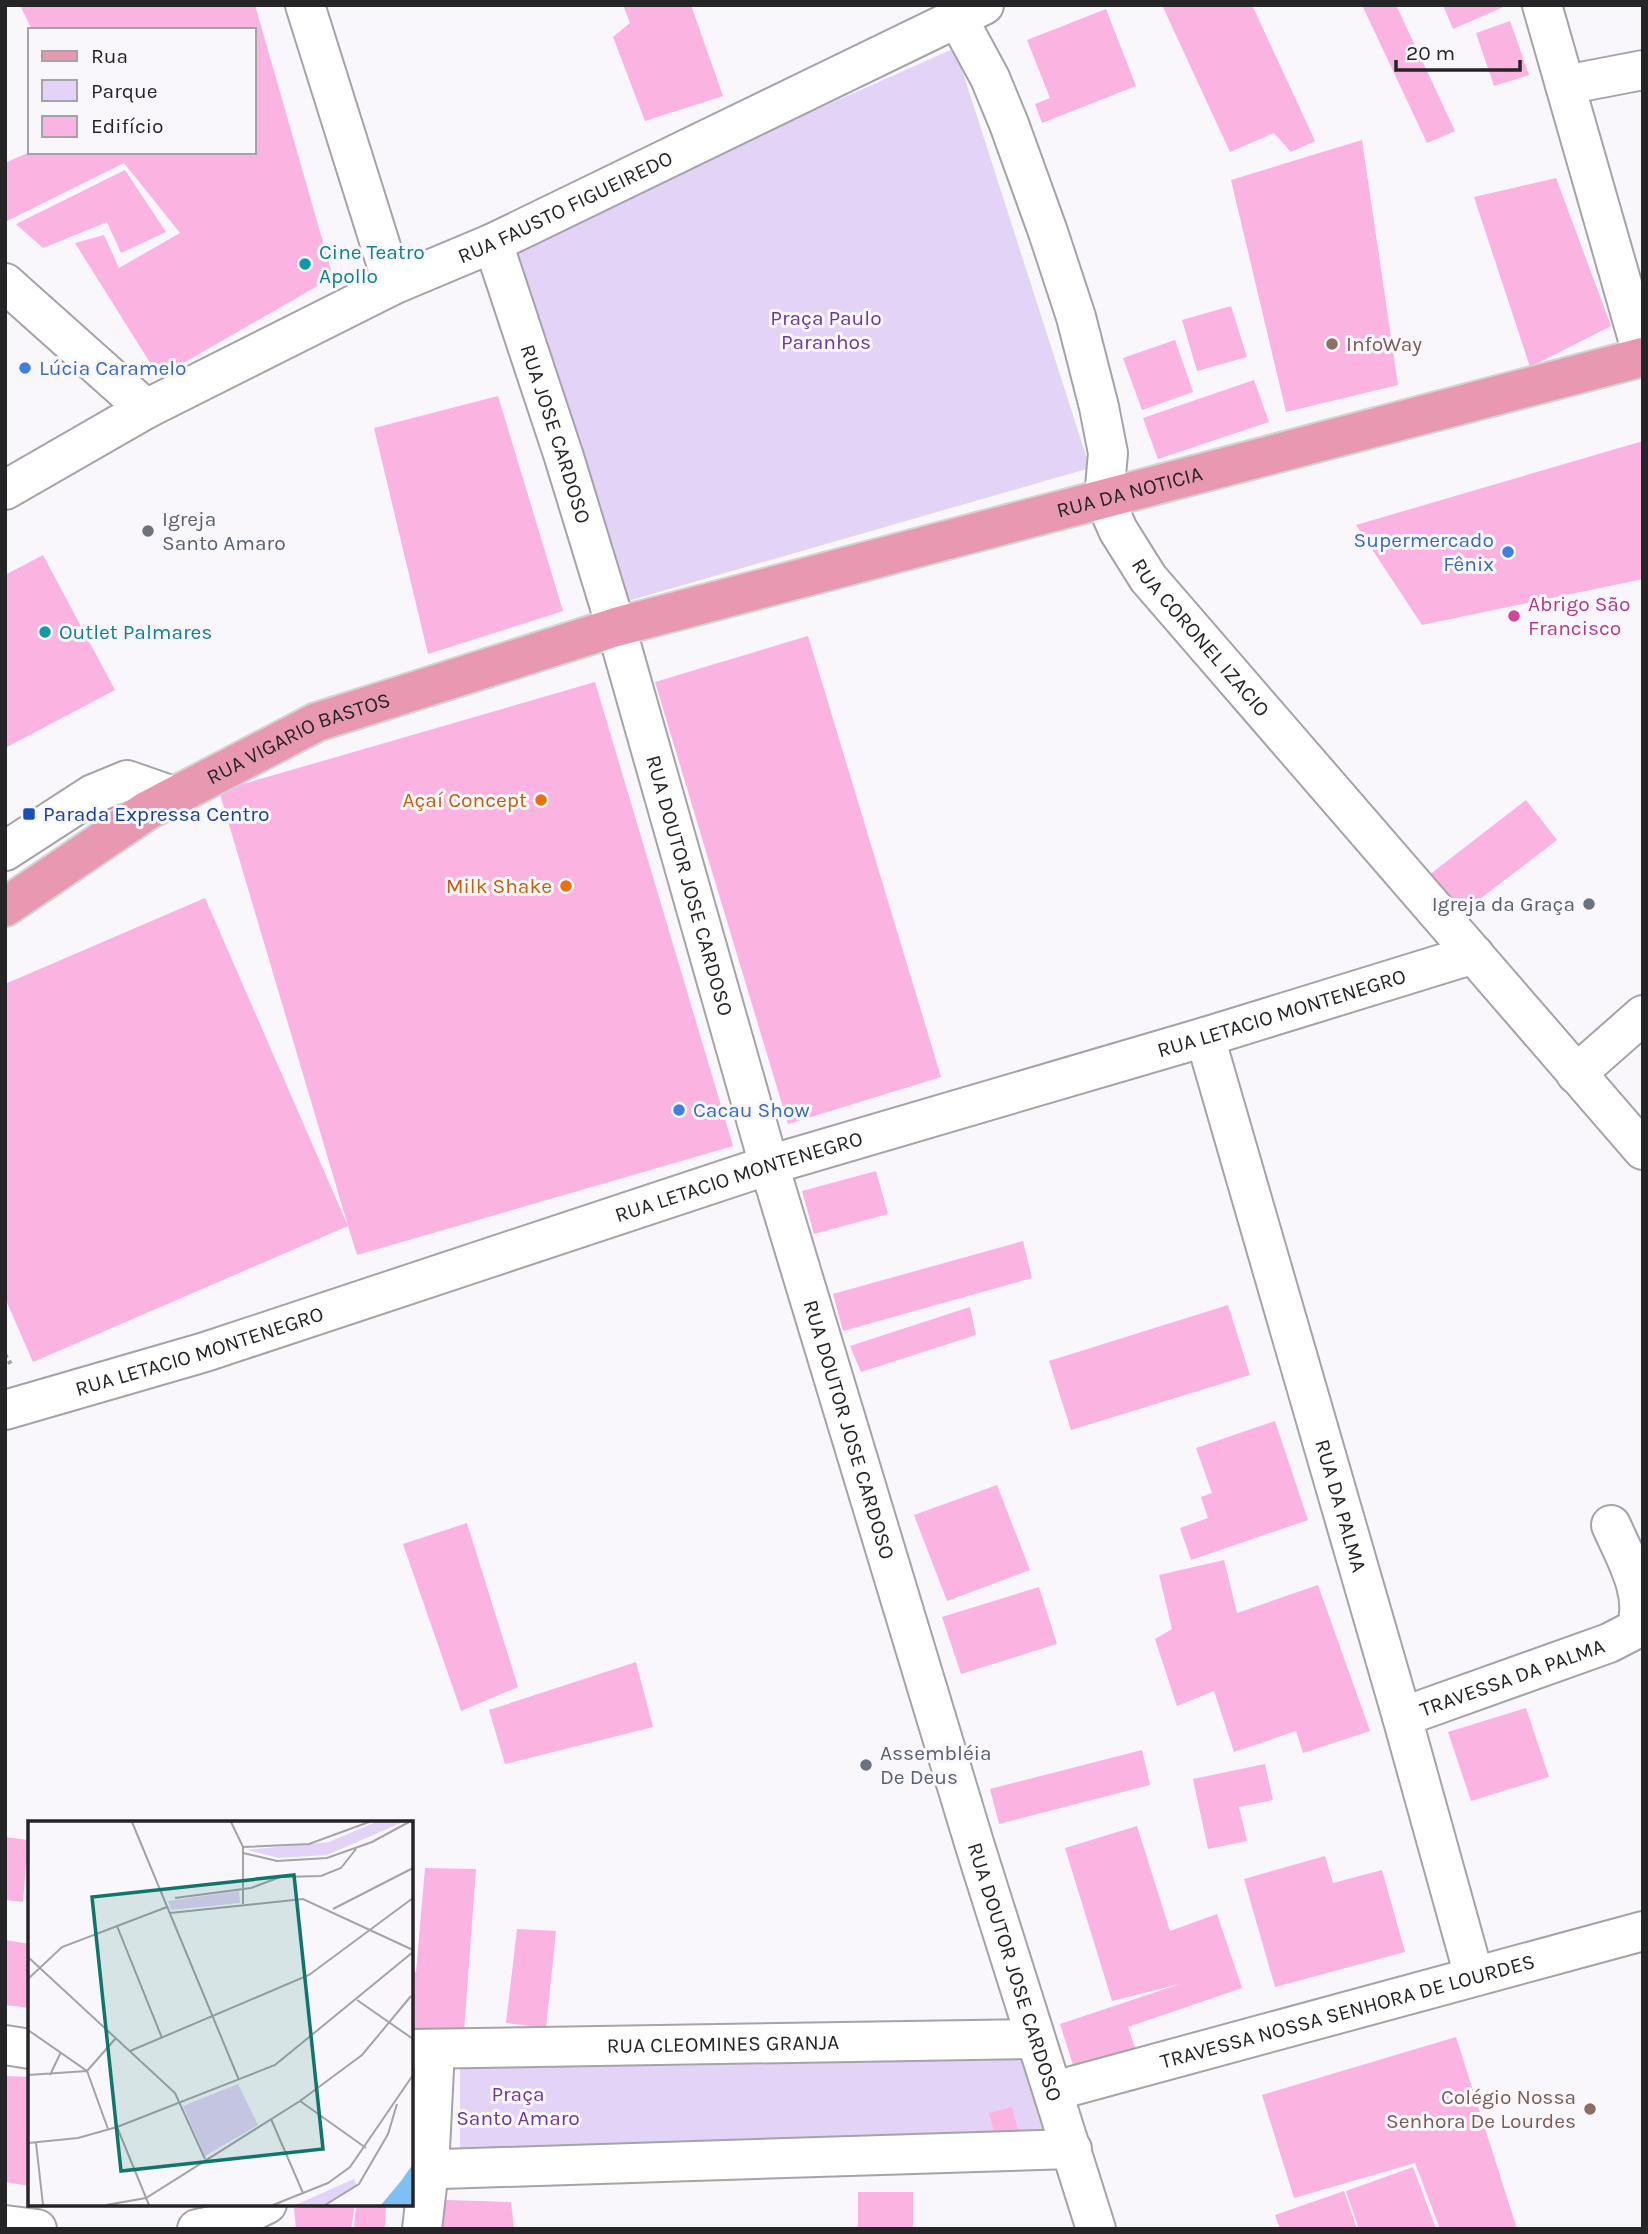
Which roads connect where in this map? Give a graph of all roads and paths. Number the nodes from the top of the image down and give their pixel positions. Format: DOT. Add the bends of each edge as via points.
graph roads {
  1 [pos="304,5"];
  2 [pos="1542,5"];
  3 [pos="971,12"];
  4 [pos="1643,70"];
  5 [pos="1565,85"];
  6 [pos="493,243"];
  7 [pos="5,283"];
  8 [pos="393,285"];
  9 [pos="1643,357"];
  10 [pos="146,409"];
  11 [pos="5,490"];
  12 [pos="1104,498"];
  13 [pos="616,627"];
  14 [pos="173,796"];
  15 [pos="5,851"];
  16 [pos="5,906"];
  17 [pos="1474,954"];
  18 [pos="1643,1015"];
  19 [pos="1205,1037"];
  20 [pos="1576,1074"];
  21 [pos="1643,1150"];
  22 [pos="769,1165"];
  23 [pos="5,1410"];
  24 [pos="1611,1525"];
  25 [pos="1402,1717"];
  26 [pos="1643,1931"];
  27 [pos="1474,1976"];
  28 [pos="1035,2039"];
  29 [pos="5,2045"];
  30 [pos="28,2049"];
  31 [pos="423,2049"];
  32 [pos="1054,2091"];
  33 [pos="1072,2149"];
  34 [pos="420,2169"];
  35 [pos="263,2206"];
  36 [pos="5,2225"];
  37 [pos="37,2229"];
  38 [pos="197,2229"];
  39 [pos="422,2229"];
  40 [pos="1096,2229"];
  1 -- 8 [label="street"];
  2 -- 5 [label="street"];
  3 -- 6 [label="street, RUA FAUSTO FIGUEIREDO"];
  3 -- 12 [label="street, RUA CORONEL IZACIO" via="990,78 1076,317 1108,453"];
  4 -- 5 [label="street"];
  5 -- 9 [label="street"];
  6 -- 8 [label="street, RUA FAUSTO FIGUEIREDO"];
  6 -- 13 [label="street, RUA JOSE CARDOSO"];
  7 -- 10 [label="street"];
  8 -- 10 [label="street, RUA FAUSTO FIGUEIREDO"];
  9 -- 12 [label="main road, RUA DA NOTICIA"];
  10 -- 11 [label="street, RUA FAUSTO FIGUEIREDO"];
  12 -- 13 [label="main road, RUA DA NOTICIA"];
  12 -- 17 [label="street, RUA CORONEL IZACIO" via="1148,578"];
  13 -- 14 [label="main road, RUA VIGARIO BASTOS" via="317,722"];
  13 -- 22 [label="street, RUA DOUTOR JOSE CARDOSO"];
  14 -- 15 [label="street" via="127,780 93,794"];
  14 -- 16 [label="main road, RUA VIGARIO BASTOS"];
  17 -- 19 [label="street, RUA LETACIO MONTENEGRO"];
  17 -- 20 [label="street, RUA CORONEL IZACIO"];
  18 -- 20 [label="street"];
  19 -- 22 [label="street, RUA LETACIO MONTENEGRO"];
  19 -- 25 [label="street, RUA DA PALMA"];
  20 -- 21 [label="street, RUA CORONEL IZACIO"];
  22 -- 23 [label="street, RUA LETACIO MONTENEGRO" via="205,1352"];
  22 -- 28 [label="street, RUA DOUTOR JOSE CARDOSO"];
  24 -- 25 [label="street, TRAVESSA DA PALMA" via="1640,1594 1636,1629 1609,1643"];
  25 -- 27 [label="street, RUA DA PALMA"];
  26 -- 27 [label="street, TRAVESSA NOSSA SENHORA DE LOURDES"];
  27 -- 32 [label="street, TRAVESSA NOSSA SENHORA DE LOURDES"];
  28 -- 31 [label="street, RUA CLEOMINES GRANJA"];
  28 -- 32 [label="street, RUA DOUTOR JOSE CARDOSO"];
  29 -- 30 [label="street"];
  31 -- 34 [label="street"];
  32 -- 33 [label="street, RUA DOUTOR JOSE CARDOSO"];
  33 -- 34 [label="street"];
  33 -- 40 [label="street, RUA DOUTOR JOSE CARDOSO"];
  34 -- 39 [label="street"];
  35 -- 38 [label="street" via="230,2222"];
  36 -- 37 [label="street"];
}
